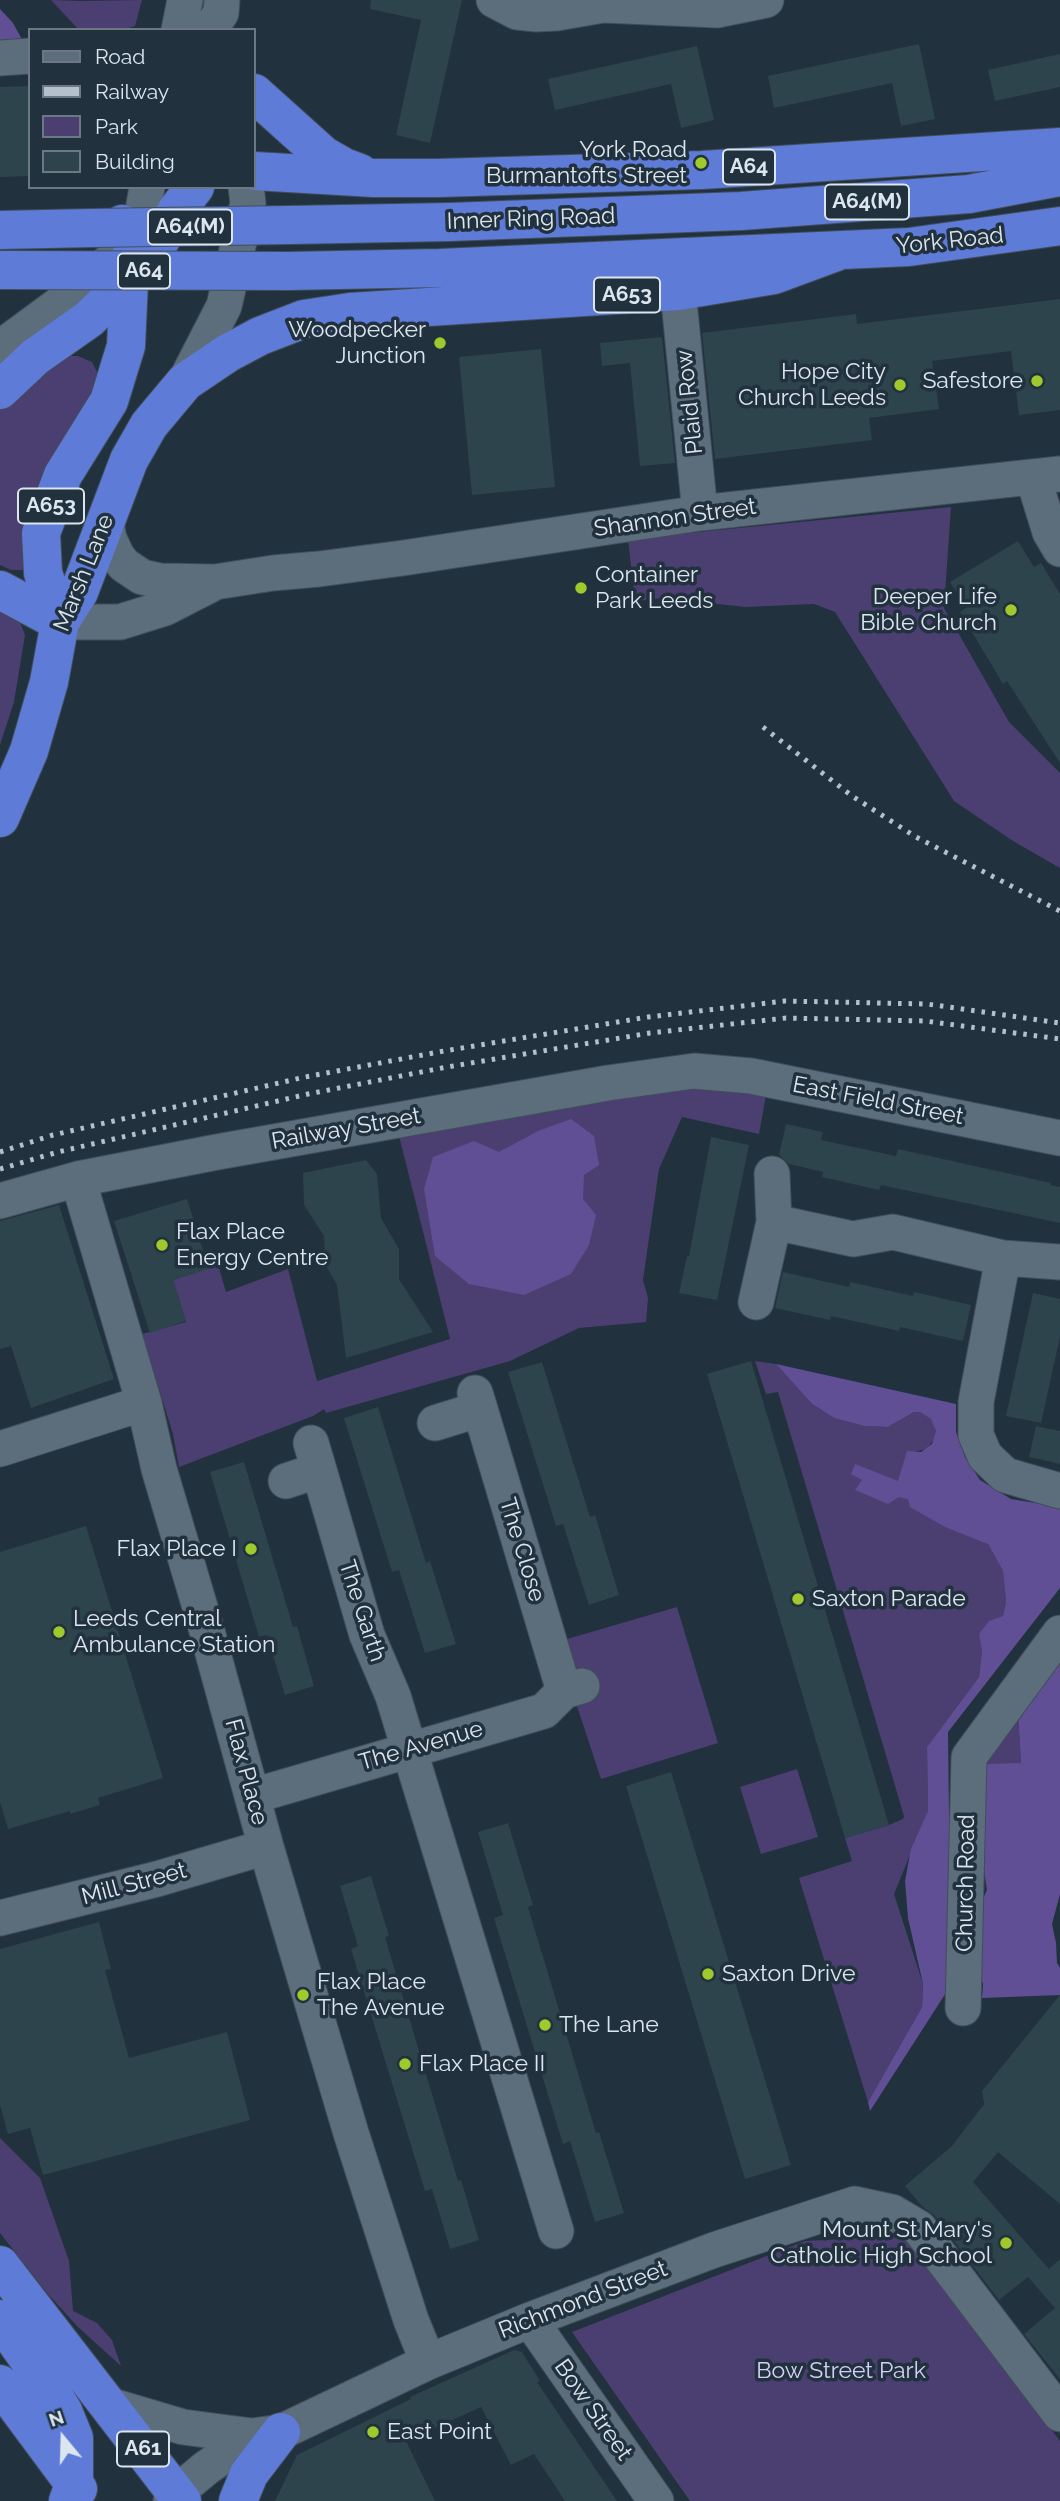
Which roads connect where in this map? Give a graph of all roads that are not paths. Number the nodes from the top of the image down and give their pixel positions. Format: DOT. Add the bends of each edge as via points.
graph roads {
  1 [pos="185,0"];
  2 [pos="222,0"];
  3 [pos="228,0"];
  4 [pos="494,0"];
  5 [pos="766,0"];
  6 [pos="179,28"];
  7 [pos="210,28"];
  8 [pos="231,28"];
  9 [pos="28,56"];
  10 [pos="0,58"];
  11 [pos="256,95"];
  12 [pos="1060,147"];
  13 [pos="256,171"];
  14 [pos="1060,177"];
  15 [pos="374,178"];
  16 [pos="192,189"];
  17 [pos="246,189"];
  18 [pos="1060,226"];
  19 [pos="0,230"];
  20 [pos="126,232"];
  21 [pos="839,251"];
  22 [pos="0,270"];
  23 [pos="678,292"];
  24 [pos="18,352"];
  25 [pos="185,382"];
  26 [pos="0,390"];
  27 [pos="109,401"];
  28 [pos="1046,475"];
  29 [pos="700,513"];
  30 [pos="106,523"];
  31 [pos="1060,549"];
  32 [pos="215,582"];
  33 [pos="0,590"];
  34 [pos="60,622"];
  35 [pos="0,818"];
  36 [pos="694,1071"];
  37 [pos="1060,1138"];
  38 [pos="772,1174"];
  39 [pos="78,1179"];
  40 [pos="0,1201"];
  41 [pos="774,1222"];
  42 [pos="1003,1258"];
  43 [pos="1060,1262"];
  44 [pos="756,1302"];
  45 [pos="144,1404"];
  46 [pos="435,1423"];
  47 [pos="0,1449"];
  48 [pos="286,1481"];
  49 [pos="1060,1491"];
  50 [pos="1060,1633"];
  51 [pos="573,1688"];
  52 [pos="410,1749"];
  53 [pos="253,1796"];
  54 [pos="266,1847"];
  55 [pos="0,1918"];
  56 [pos="963,2008"];
  57 [pos="551,2243"];
  58 [pos="0,2265"];
  59 [pos="0,2319"];
  60 [pos="530,2320"];
  61 [pos="428,2362"];
  62 [pos="0,2384"];
  63 [pos="109,2405"];
  64 [pos="1060,2414"];
  65 [pos="267,2434"];
  66 [pos="77,2496"];
  67 [pos="176,2498"];
  68 [pos="238,2501"];
  69 [pos="656,2501"];
  1 -- 6 [label="street"];
  2 -- 7 [label="street" via="221,13"];
  3 -- 8 [label="street"];
  4 -- 5 [label="street" via="517,12 536,14 603,5 717,10"];
  9 -- 10 [label="street"];
  11 -- 15 [label="highway, A64" via="323,155"];
  12 -- 15 [label="highway, A64" via="702,170"];
  13 -- 15 [label="highway, A64"];
  14 -- 20 [label="highway, Inner Ring Road / A64(M), bridge" via="969,194 741,211"];
  16 -- 20 [label="highway" via="166,211"];
  17 -- 25 [label="street" via="248,203 224,306"];
  18 -- 21 [label="highway, York Road / A64" via="909,247"];
  19 -- 20 [label="highway, Inner Ring Road / A64(M)"];
  20 -- 24 [label="street" via="117,255 57,306"];
  20 -- 24 [label="highway" via="89,319"];
  20 -- 27 [label="highway, A653" via="152,322 147,354 135,378"];
  21 -- 22 [label="highway, Inner Ring Road / A64, bridge" via="440,268"];
  21 -- 23 [label="highway, A653" via="774,275"];
  23 -- 25 [label="highway, A653" via="350,312 304,319 239,347"];
  23 -- 29 [label="street, Plaid Row"];
  24 -- 26 [label="highway"];
  24 -- 27 [label="highway" via="73,344 96,354"];
  25 -- 30 [label="highway, Marsh Lane / A653" via="149,425 129,460"];
  27 -- 34 [label="highway, A653" via="63,475 41,533 43,573"];
  28 -- 29 [label="street, Shannon Street"];
  28 -- 31 [label="street" via="1050,532"];
  29 -- 32 [label="street, Shannon Street" via="403,558 285,567"];
  30 -- 32 [label="street, Shannon Street" via="117,556 142,577"];
  30 -- 34 [label="highway, Marsh Lane / A653" via="79,592"];
  32 -- 34 [label="street, Shannon Street" via="165,608 120,622"];
  33 -- 34 [label="highway"];
  34 -- 35 [label="highway, Marsh Lane / A653" via="29,751"];
  36 -- 37 [label="street, East Field Street" via="751,1076"];
  36 -- 39 [label="street, Railway Street"];
  38 -- 41 [label="street"];
  39 -- 40 [label="street, Railway Street"];
  39 -- 45 [label="street, Flax Place"];
  41 -- 42 [label="street" via="853,1239 893,1232"];
  41 -- 44 [label="street"];
  42 -- 43 [label="street"];
  42 -- 49 [label="street" via="976,1402 976,1435 985,1456 1005,1475"];
  45 -- 47 [label="street"];
  45 -- 53 [label="street, Flax Place"];
  46 -- 51 [label="street, The Close" via="477,1401"];
  48 -- 52 [label="street, The Garth" via="315,1457 367,1636"];
  50 -- 56 [label="street, Church Road" via="969,1757"];
  51 -- 52 [label="street, The Avenue" via="544,1710"];
  52 -- 53 [label="street, The Avenue"];
  52 -- 57 [label="street"];
  53 -- 54 [label="street, Flax Place"];
  54 -- 55 [label="street, Mill Street"];
  54 -- 61 [label="street, Flax Place" via="351,2133"];
  58 -- 63 [label="highway, A61"];
  59 -- 66 [label="highway" via="63,2411 74,2438"];
  60 -- 61 [label="street, Richmond Street"];
  60 -- 64 [label="street, Richmond Street" via="714,2250 855,2204 892,2212 919,2228"];
  60 -- 69 [label="street, Bow Street"];
  61 -- 65 [label="street, Richmond Street"];
  62 -- 66 [label="highway"];
  63 -- 65 [label="street" via="183,2427"];
  63 -- 67 [label="highway, A61"];
  65 -- 67 [label="street, Richmond Street" via="206,2468"];
  65 -- 68 [label="highway"];
}
